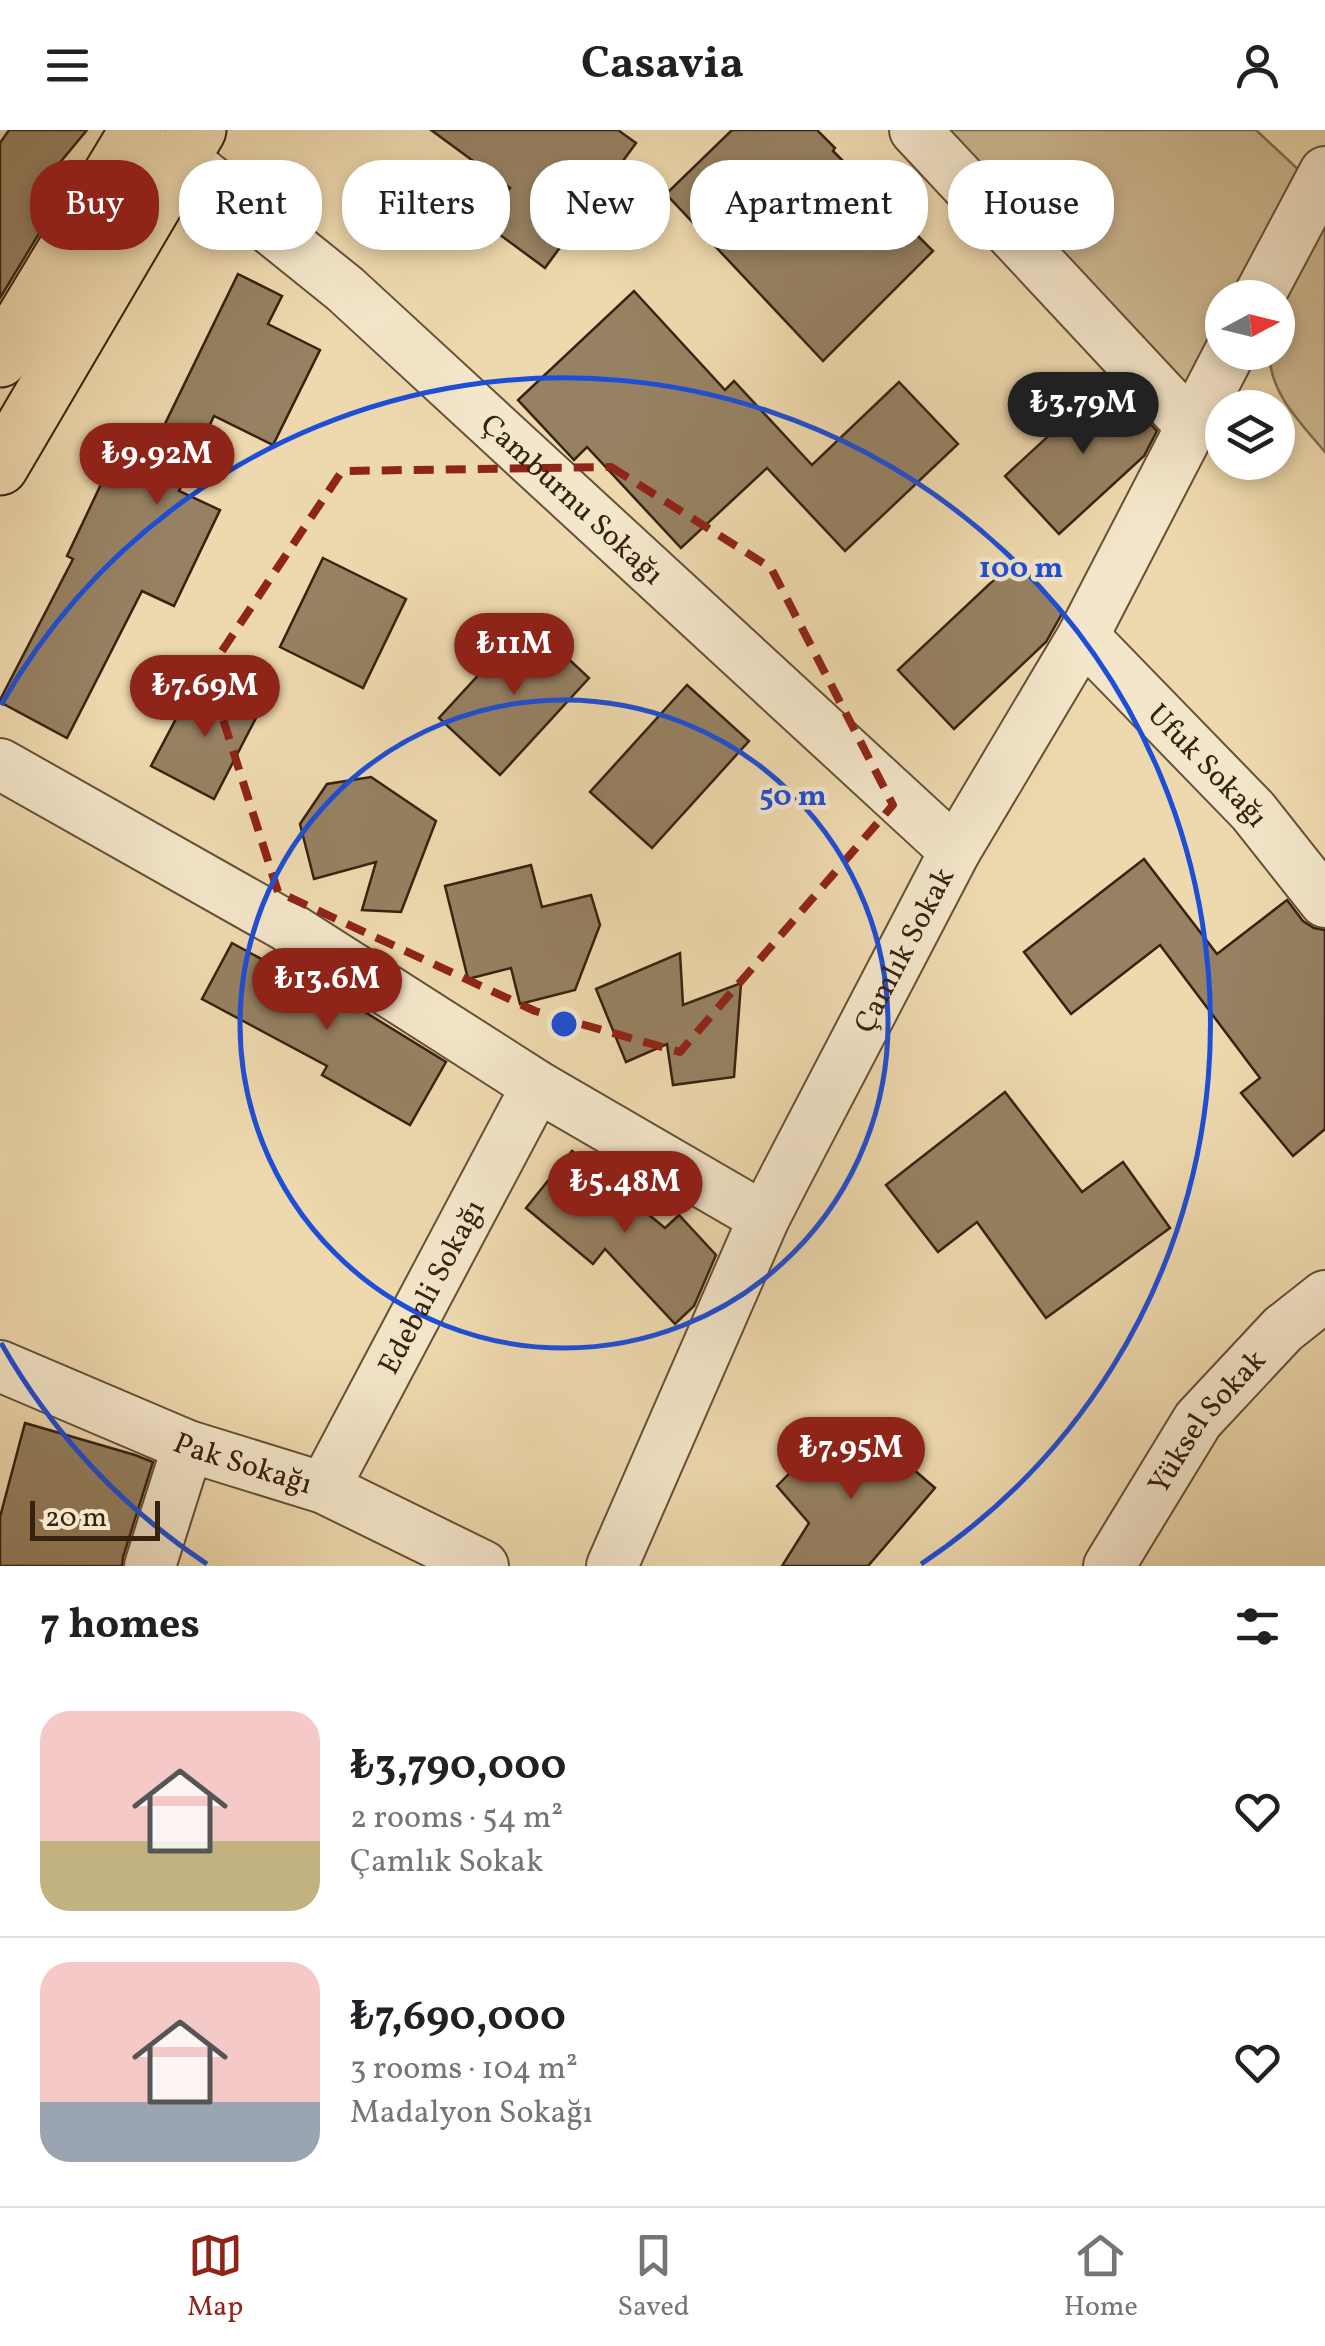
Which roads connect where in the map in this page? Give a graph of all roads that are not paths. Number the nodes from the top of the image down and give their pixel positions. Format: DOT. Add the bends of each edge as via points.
graph roads {
  1 [pos="915,130"];
  2 [pos="172,139"];
  3 [pos="1325,172"];
  4 [pos="1268,280"];
  5 [pos="0,359"];
  6 [pos="1221,370"];
  7 [pos="1192,427"];
  8 [pos="0,467"];
  9 [pos="1084,636"];
  10 [pos="0,764"];
  11 [pos="956,851"];
  12 [pos="1325,902"];
  13 [pos="537,1086"];
  14 [pos="764,1218"];
  15 [pos="1325,1296"];
  16 [pos="0,1366"];
  17 [pos="188,1446"];
  18 [pos="324,1488"];
  19 [pos="150,1566"];
  20 [pos="483,1566"];
  21 [pos="612,1566"];
  22 [pos="1109,1566"];
  1 -- 7 [label="street"];
  2 -- 5 [label="main road"];
  2 -- 8 [label="main road"];
  2 -- 11 [label="street, Çamburnu Sokağı" via="345,289"];
  3 -- 4 [label="street"];
  6 -- 7 [label="street, Çamlık Sokak"];
  7 -- 9 [label="street, Çamlık Sokak"];
  9 -- 11 [label="street, Çamlık Sokak"];
  9 -- 12 [label="street, Ufuk Sokağı" via="1253,812"];
  10 -- 13 [label="street" via="285,925"];
  11 -- 14 [label="street, Çamlık Sokak"];
  13 -- 14 [label="street"];
  13 -- 18 [label="street, Edebali Sokağı"];
  14 -- 21 [label="street, Çamlık Sokak"];
  15 -- 22 [label="street, Yüksel Sokak" via="1283,1330 1198,1420"];
  16 -- 17 [label="street, Pak Sokağı"];
  17 -- 18 [label="street, Pak Sokağı"];
  17 -- 19 [label="street"];
  18 -- 20 [label="street, Pak Sokağı"];
}
